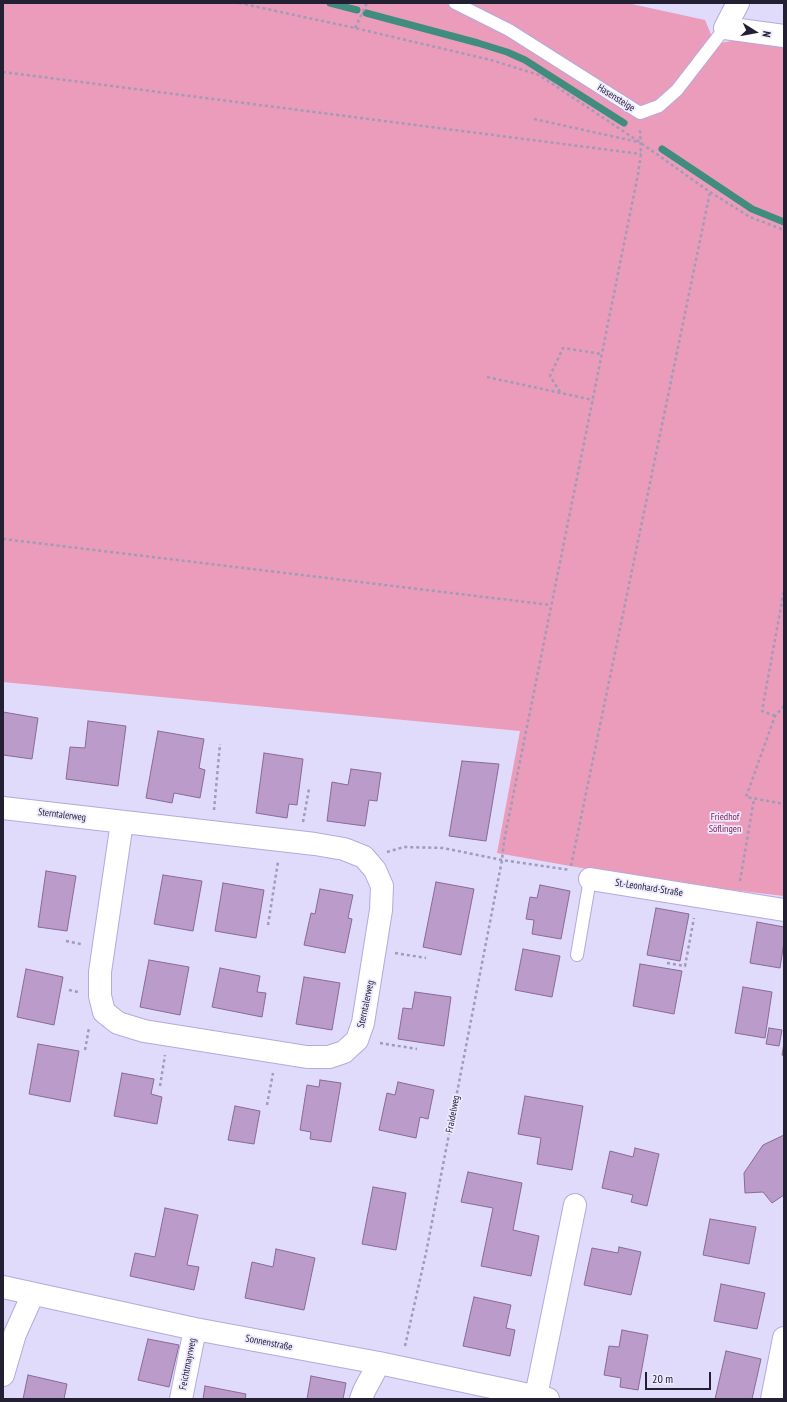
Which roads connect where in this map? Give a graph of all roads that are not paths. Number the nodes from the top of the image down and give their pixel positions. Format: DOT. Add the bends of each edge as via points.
graph roads {
  1 [pos="455,3"];
  2 [pos="738,3"];
  3 [pos="725,28"];
  4 [pos="784,36"];
  5 [pos="3,808"];
  6 [pos="122,822"];
  7 [pos="590,879"];
  8 [pos="784,910"];
  9 [pos="577,954"];
  10 [pos="574,1205"];
  11 [pos="3,1287"];
  12 [pos="33,1294"];
  13 [pos="195,1329"];
  14 [pos="784,1338"];
  15 [pos="389,1365"];
  16 [pos="3,1375"];
  17 [pos="545,1398"];
  18 [pos="181,1399"];
  19 [pos="361,1399"];
  20 [pos="772,1399"];
  1 -- 3 [label="lane, Hasensteige" via="509,30 640,113 659,106 677,90"];
  2 -- 3 [label="street"];
  3 -- 4 [label="street"];
  5 -- 6 [label="street, Sterntalerweg"];
  6 -- 6 [label="street, Sterntalerweg" via="100,972 100,996 104,1012 118,1023 144,1031 307,1057 329,1058 344,1052 357,1040 363,1023 381,910 382,886 375,870 364,858 344,849"];
  7 -- 8 [label="street, St.-Leonhard-Straße"];
  7 -- 9 [label="lane"];
  10 -- 17 [label="street, Sonnenstraße"];
  11 -- 12 [label="street, Sonnenstraße"];
  12 -- 13 [label="street, Sonnenstraße"];
  12 -- 16 [label="street" via="15,1334"];
  13 -- 15 [label="street, Sonnenstraße"];
  13 -- 18 [label="street, Feichtmayrweg"];
  14 -- 20 [label="street"];
  15 -- 17 [label="street, Sonnenstraße"];
  15 -- 19 [label="street" via="364,1391"];
}
